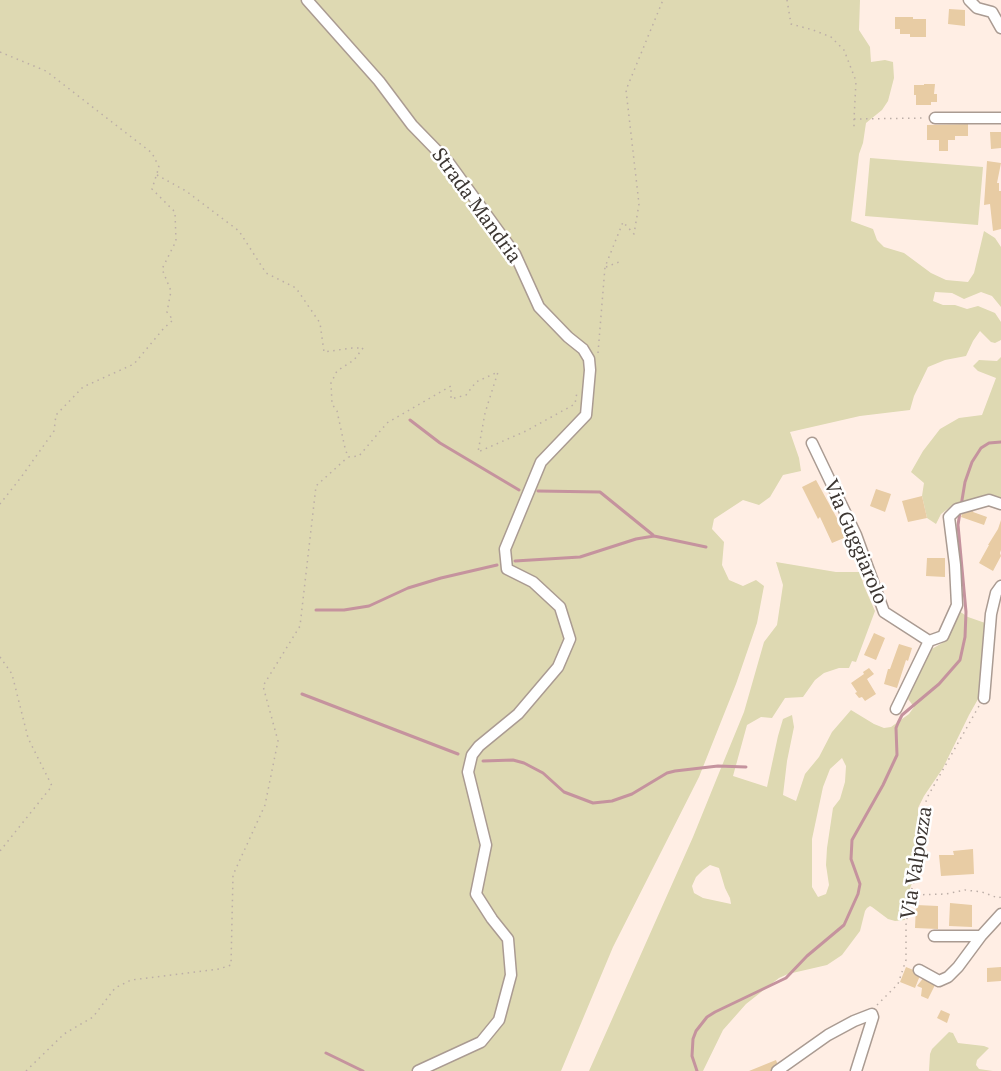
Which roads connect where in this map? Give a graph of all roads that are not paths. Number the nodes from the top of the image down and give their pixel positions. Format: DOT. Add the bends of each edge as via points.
graph roads {
  1 [pos="307,0"];
  2 [pos="969,0"];
  3 [pos="1001,28"];
  4 [pos="935,118"];
  5 [pos="1001,118"];
  6 [pos="812,443"];
  7 [pos="1001,504"];
  8 [pos="1001,586"];
  9 [pos="929,641"];
  10 [pos="984,698"];
  11 [pos="896,709"];
  12 [pos="1001,914"];
  13 [pos="934,936"];
  14 [pos="981,936"];
  15 [pos="919,970"];
  16 [pos="418,1071"];
  17 [pos="777,1071"];
  18 [pos="856,1071"];
  1 -- 16 [label="street, Strada Mandria" via="449,163 516,254 539,307 589,359 586,415 541,462 506,549 507,569 533,582 560,607 570,639 558,667 518,714 479,746 468,772 486,845 476,894 508,939 511,975 499,1020 481,1042"];
  2 -- 3 [label="street" via="977,8 992,12"];
  4 -- 5 [label="street"];
  6 -- 9 [label="street, Via Guggiarolo" via="856,535 884,612"];
  7 -- 9 [label="street" via="989,500 957,509 949,517 957,605 943,636"];
  8 -- 10 [label="street" via="991,614"];
  9 -- 11 [label="street"];
  12 -- 14 [label="street"];
  13 -- 14 [label="street"];
  14 -- 15 [label="street" via="948,977 939,981"];
  17 -- 18 [label="street" via="828,1035 872,1014"];
}
